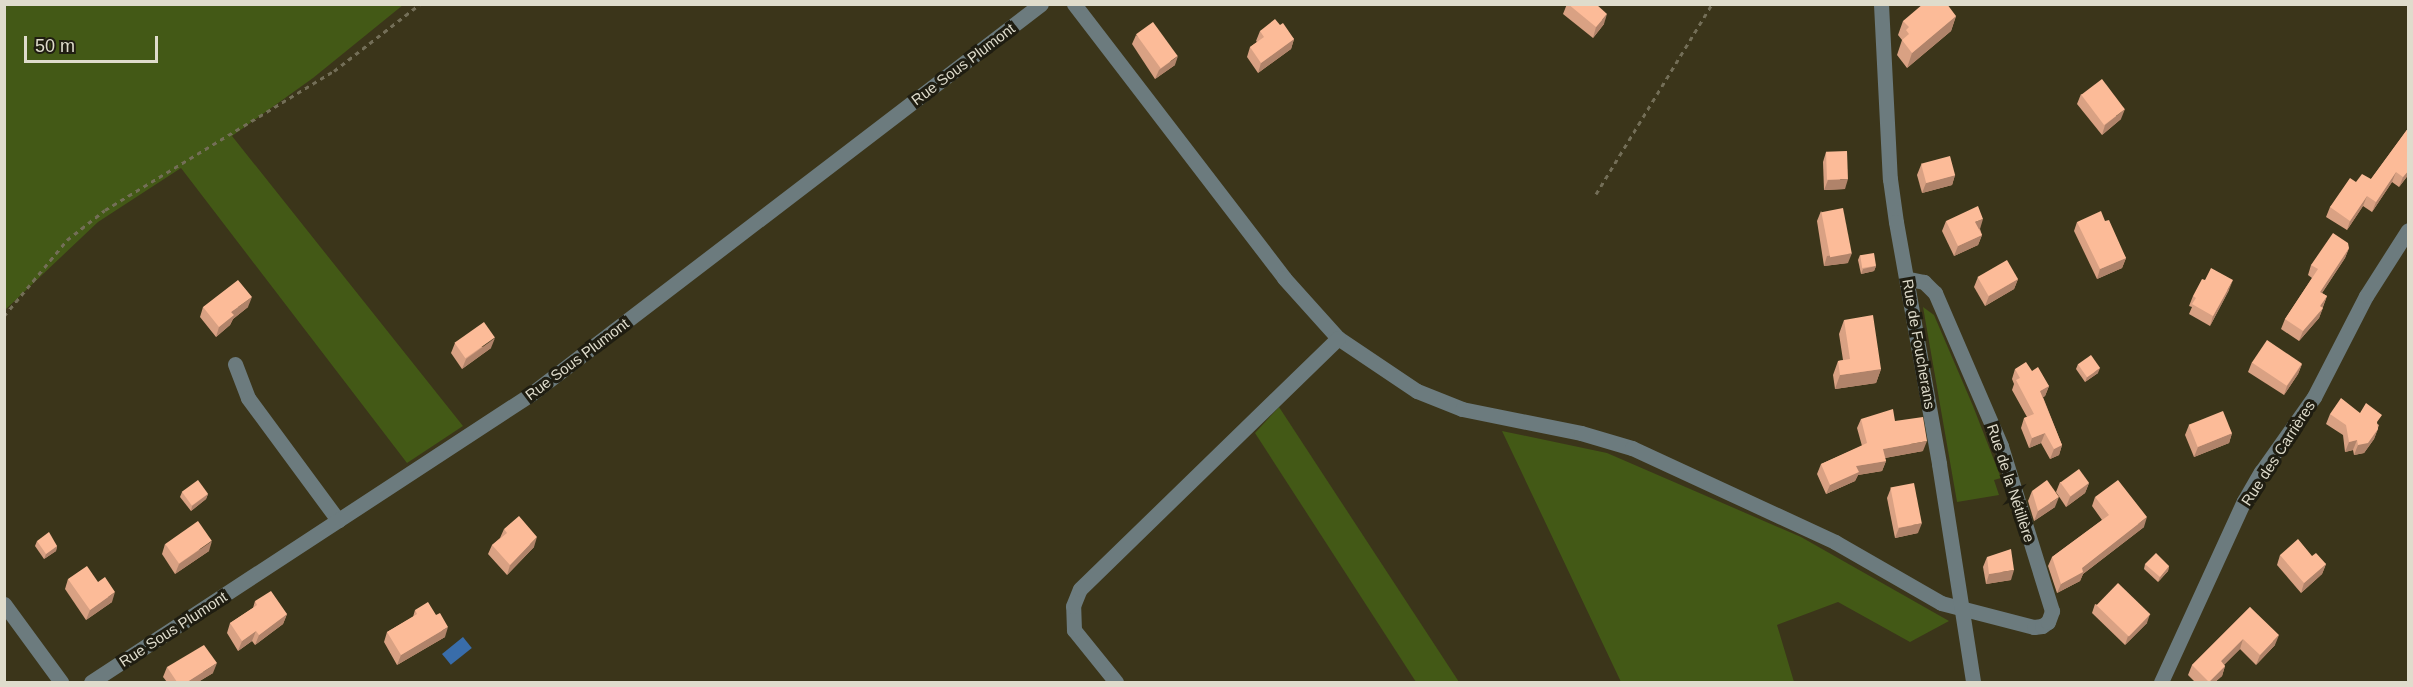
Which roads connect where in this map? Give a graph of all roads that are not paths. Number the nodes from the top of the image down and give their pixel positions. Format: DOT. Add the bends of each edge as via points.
graph roads {
  1 [pos="1041,4"];
  2 [pos="1074,4"];
  3 [pos="1881,4"];
  4 [pos="2409,230"];
  5 [pos="1908,279"];
  6 [pos="1338,338"];
  7 [pos="235,364"];
  8 [pos="338,520"];
  9 [pos="4,604"];
  10 [pos="1959,608"];
  11 [pos="61,682"];
  12 [pos="91,682"];
  13 [pos="1116,682"];
  14 [pos="1973,682"];
  15 [pos="2161,682"];
  1 -- 8 [label="street, Rue Sous Plumont" via="531,394"];
  2 -- 6 [label="street" via="1241,224"];
  3 -- 5 [label="street, Rue de Foucherans" via="1890,179"];
  4 -- 15 [label="street, Rue des Carrières" via="2366,296 2314,397 2244,501"];
  5 -- 10 [label="street, Rue de Foucherans"];
  5 -- 10 [label="street, Rue de la Nétillère" via="1924,282 1935,293 1987,409 2052,611 2048,622 2034,627"];
  6 -- 10 [label="street" via="1417,391 1462,409 1632,447 1835,542 1941,603"];
  6 -- 13 [label="street" via="1080,589 1073,606 1074,630"];
  7 -- 8 [label="street" via="249,398"];
  8 -- 12 [label="street, Rue Sous Plumont"];
  9 -- 11 [label="street"];
  10 -- 14 [label="street, Rue de Foucherans"];
}
